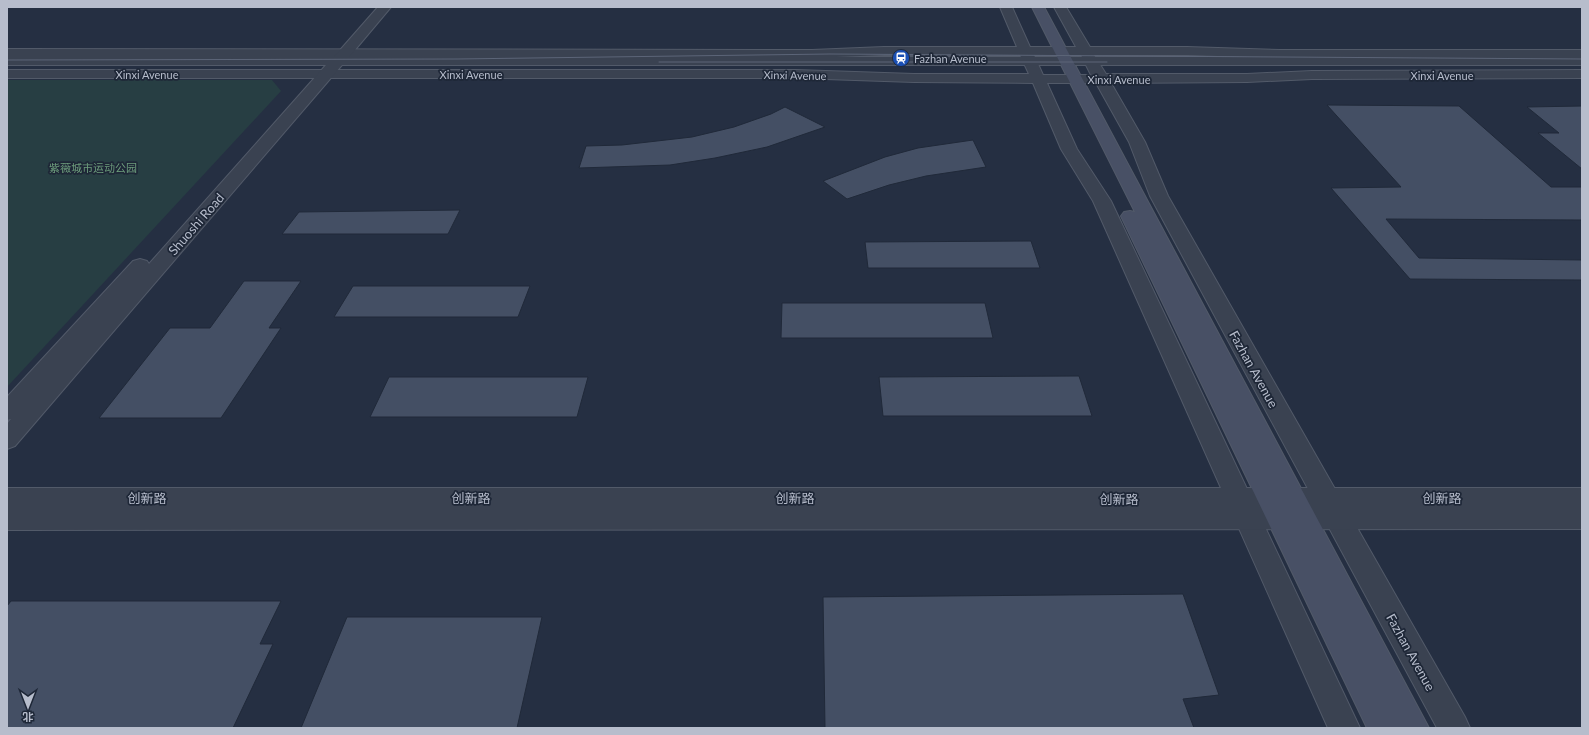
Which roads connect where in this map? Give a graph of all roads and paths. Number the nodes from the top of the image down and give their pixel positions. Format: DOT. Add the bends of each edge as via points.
graph roads {
  1 [pos="372,7"];
  2 [pos="385,7"];
  3 [pos="1006,7"];
  4 [pos="1027,7"];
  5 [pos="1038,7"];
  6 [pos="1060,7"];
  7 [pos="7,53"];
  8 [pos="1582,54"];
  9 [pos="7,61"];
  10 [pos="1582,61"];
  11 [pos="328,64"];
  12 [pos="1030,64"];
  13 [pos="1062,64"];
  14 [pos="1093,64"];
  15 [pos="7,67"];
  16 [pos="1582,67"];
  17 [pos="7,74"];
  18 [pos="1582,74"];
  19 [pos="7,412"];
  20 [pos="7,440"];
  21 [pos="7,498"];
  22 [pos="1582,498"];
  23 [pos="1332,508"];
  24 [pos="1243,509"];
  25 [pos="1287,509"];
  26 [pos="1582,518"];
  27 [pos="7,519"];
  28 [pos="1344,728"];
  29 [pos="1384,728"];
  30 [pos="1413,728"];
  31 [pos="1454,728"];
  1 -- 11 [label="street, Shuoshi Road"];
  2 -- 11 [label="street, Shuoshi Road"];
  3 -- 12 [label="street"];
  4 -- 13 [label="main road, Fazhan Avenue"];
  5 -- 13 [label="main road, Fazhan Avenue"];
  6 -- 14 [label="street, Fazhan Avenue"];
  7 -- 11 [label="street, Xinxi Avenue"];
  8 -- 14 [label="street, Xinxi Avenue" via="1280,54 1187,51"];
  9 -- 11 [label="street, Xinxi Avenue"];
  10 -- 14 [label="street, Xinxi Avenue"];
  11 -- 12 [label="street, Xinxi Avenue"];
  11 -- 12 [label="street, Xinxi Avenue" via="914,78"];
  11 -- 15 [label="street, Xinxi Avenue"];
  11 -- 17 [label="street, Xinxi Avenue"];
  11 -- 19 [label="street, Shuoshi Road"];
  11 -- 20 [label="street, Shuoshi Road"];
  12 -- 13 [label="street, Xinxi Avenue"];
  12 -- 13 [label="street, Xinxi Avenue"];
  12 -- 24 [label="street" via="1068,149 1102,201"];
  13 -- 14 [label="street, Xinxi Avenue"];
  13 -- 14 [label="street, Xinxi Avenue"];
  13 -- 25 [label="main road, Fazhan Avenue"];
  14 -- 16 [label="street, Xinxi Avenue"];
  14 -- 18 [label="street, Xinxi Avenue" via="1247,78 1312,75"];
  14 -- 23 [label="street, Fazhan Avenue" via="1137,142 1159,196"];
  21 -- 24 [label="street, 创新路"];
  22 -- 23 [label="street, 创新路"];
  23 -- 25 [label="street, 创新路"];
  23 -- 26 [label="street, 创新路"];
  23 -- 31 [label="street, Fazhan Avenue"];
  24 -- 25 [label="street, 创新路"];
  24 -- 27 [label="street, 创新路"];
  24 -- 28 [label="street"];
  25 -- 29 [label="main road, Fazhan Avenue"];
  25 -- 30 [label="main road, Fazhan Avenue"];
}
